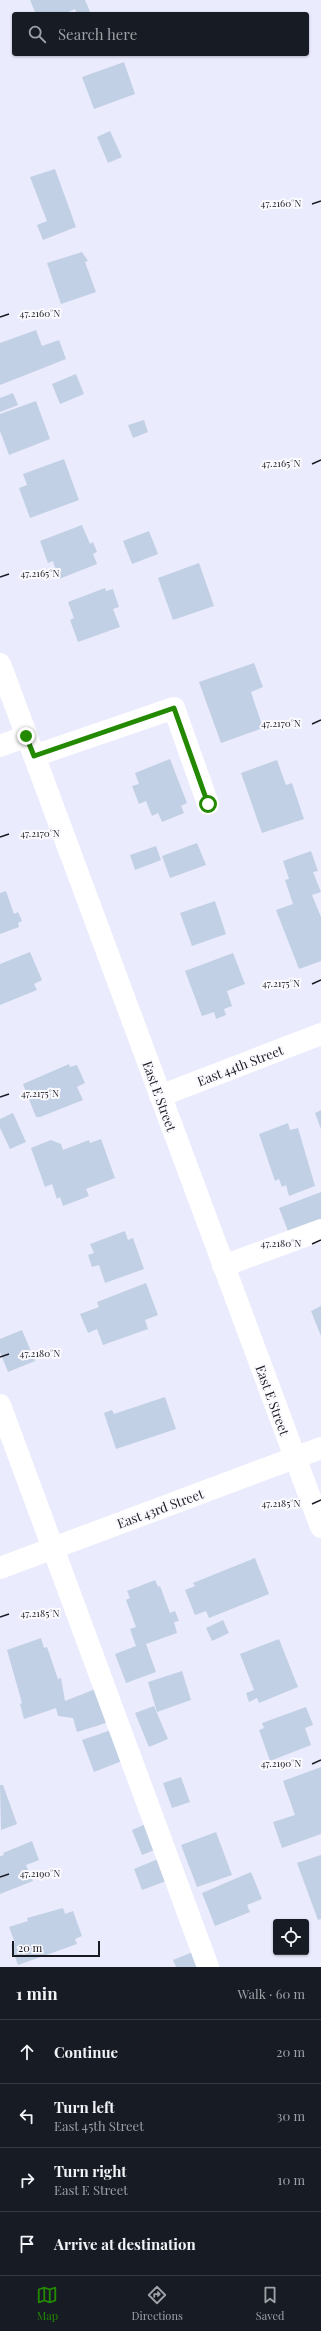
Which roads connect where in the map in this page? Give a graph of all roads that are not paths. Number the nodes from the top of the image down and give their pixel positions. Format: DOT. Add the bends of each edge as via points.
graph roads {
  1 [pos="0,664"];
  2 [pos="0,746"];
  3 [pos="30,746"];
  4 [pos="208,804"];
  5 [pos="321,1034"];
  6 [pos="160,1096"];
  7 [pos="321,1230"];
  8 [pos="223,1266"];
  9 [pos="0,1405"];
  10 [pos="321,1448"];
  11 [pos="294,1458"];
  12 [pos="321,1527"];
  13 [pos="52,1548"];
  14 [pos="0,1568"];
  15 [pos="208,1967"];
  1 -- 3 [label="street, East E Street"];
  2 -- 3 [label="street"];
  3 -- 4 [label="street" via="174,708"];
  3 -- 6 [label="street, East E Street"];
  5 -- 6 [label="street, East 44th Street"];
  6 -- 8 [label="street, East E Street"];
  7 -- 8 [label="street"];
  8 -- 11 [label="street, East E Street"];
  9 -- 13 [label="street"];
  10 -- 11 [label="street, East 43rd Street"];
  11 -- 12 [label="street, East E Street"];
  11 -- 13 [label="street, East 43rd Street"];
  13 -- 14 [label="street, East 43rd Street"];
  13 -- 15 [label="street"];
}
